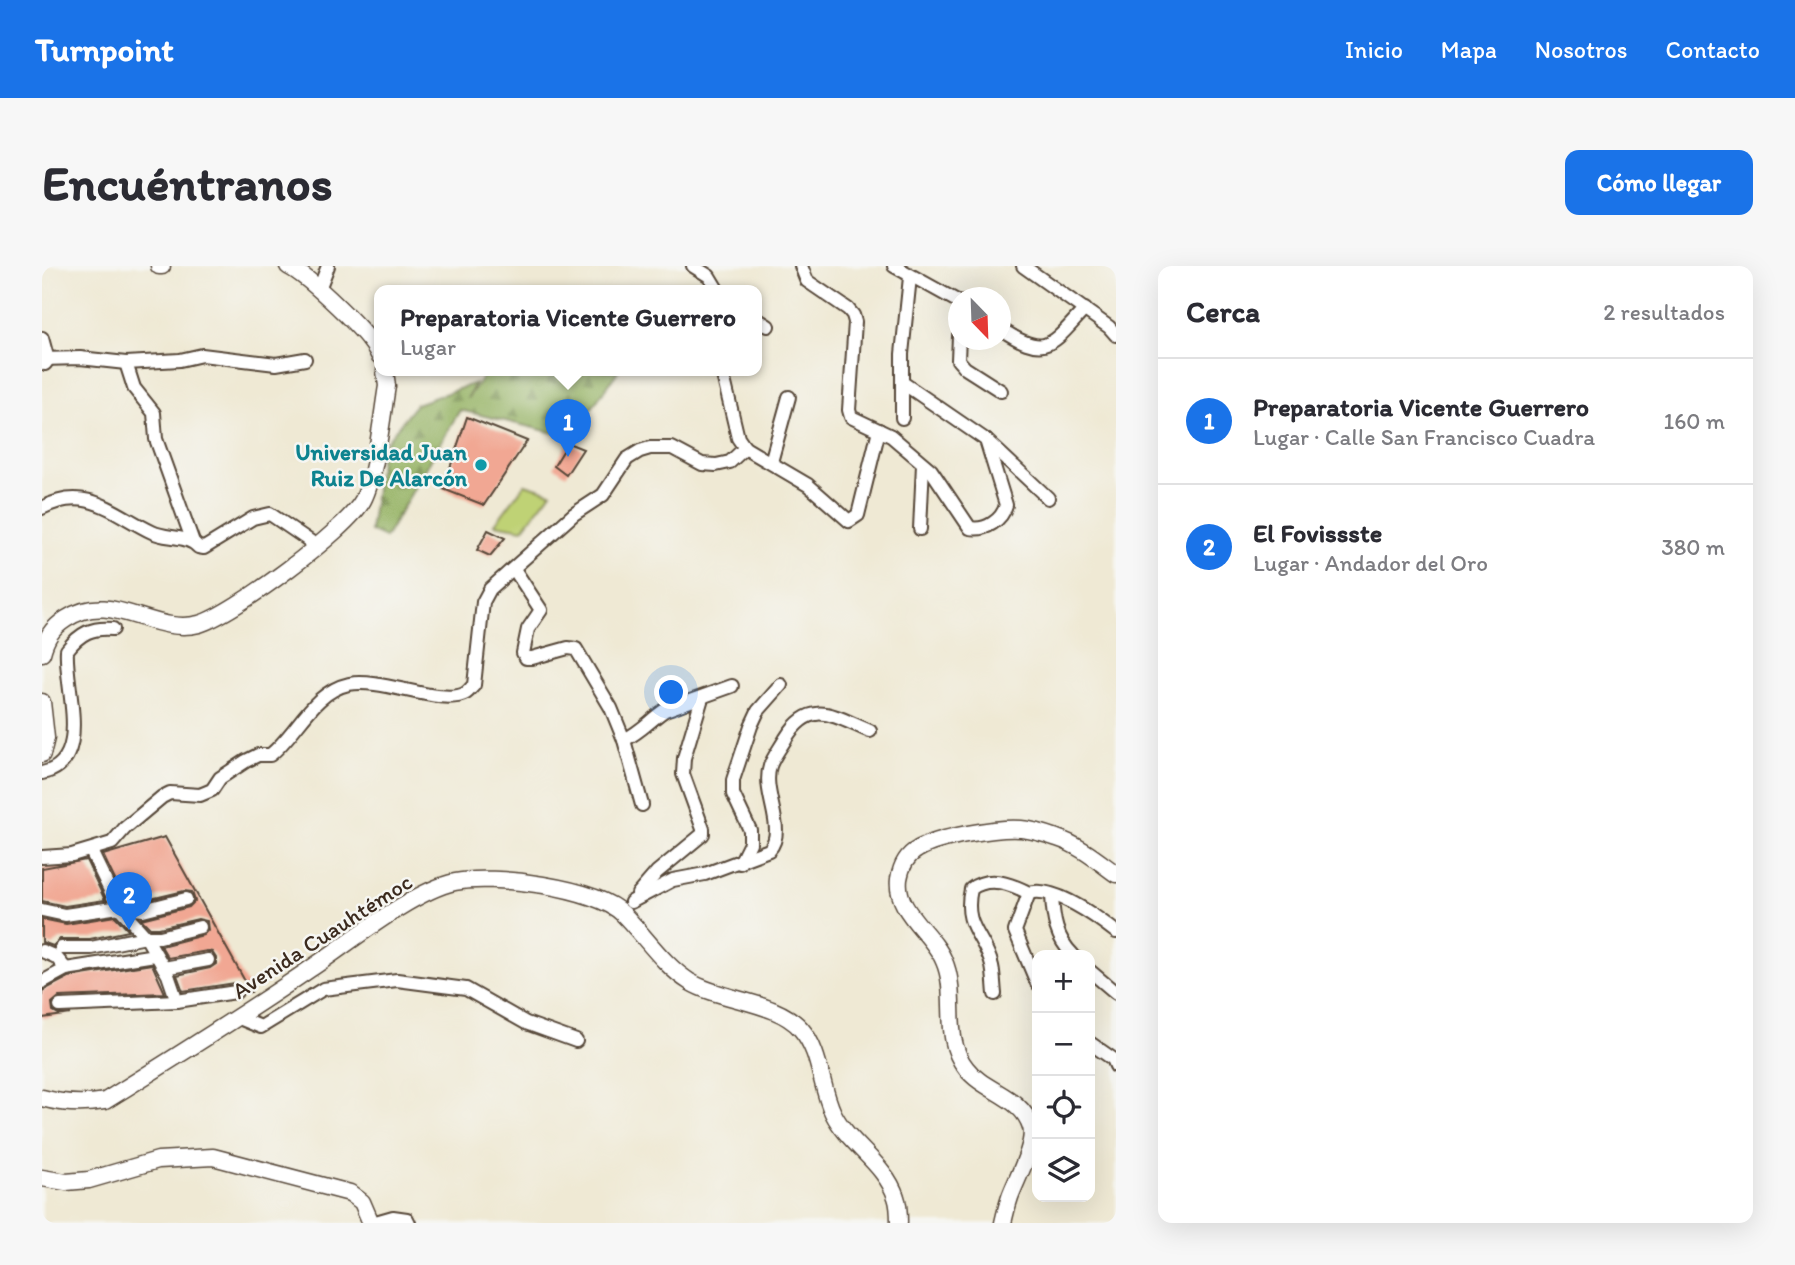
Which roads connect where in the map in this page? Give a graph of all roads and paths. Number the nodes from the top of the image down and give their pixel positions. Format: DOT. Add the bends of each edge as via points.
graph roads {
  1 [pos="288,266"];
  2 [pos="328,266"];
  3 [pos="693,266"];
  4 [pos="801,266"];
  5 [pos="894,266"];
  6 [pos="1023,266"];
  7 [pos="709,276"];
  8 [pos="910,277"];
  9 [pos="714,285"];
  10 [pos="718,285"];
  11 [pos="319,289"];
  12 [pos="948,297"];
  13 [pos="1085,309"];
  14 [pos="1011,335"];
  15 [pos="1116,335"];
  16 [pos="42,338"];
  17 [pos="374,344"];
  18 [pos="958,350"];
  19 [pos="305,359"];
  20 [pos="44,362"];
  21 [pos="126,363"];
  22 [pos="386,376"];
  23 [pos="723,376"];
  24 [pos="903,383"];
  25 [pos="1001,391"];
  26 [pos="789,397"];
  27 [pos="902,418"];
  28 [pos="879,430"];
  29 [pos="986,440"];
  30 [pos="745,448"];
  31 [pos="771,462"];
  32 [pos="923,464"];
  33 [pos="1048,498"];
  34 [pos="42,508"];
  35 [pos="920,529"];
  36 [pos="193,542"];
  37 [pos="317,546"];
  38 [pos="514,569"];
  39 [pos="113,629"];
  40 [pos="42,653"];
  41 [pos="781,685"];
  42 [pos="732,686"];
  43 [pos="702,698"];
  44 [pos="42,702"];
  45 [pos="870,731"];
  46 [pos="624,740"];
  47 [pos="42,754"];
  48 [pos="42,773"];
  49 [pos="642,805"];
  50 [pos="90,851"];
  51 [pos="42,857"];
  52 [pos="740,863"];
  53 [pos="1116,874"];
  54 [pos="1029,893"];
  55 [pos="1052,895"];
  56 [pos="186,899"];
  57 [pos="119,907"];
  58 [pos="626,907"];
  59 [pos="42,910"];
  60 [pos="200,927"];
  61 [pos="1116,932"];
  62 [pos="146,937"];
  63 [pos="61,948"];
  64 [pos="1069,950"];
  65 [pos="42,951"];
  66 [pos="155,955"];
  67 [pos="208,960"];
  68 [pos="164,968"];
  69 [pos="66,969"];
  70 [pos="1032,971"];
  71 [pos="1095,975"];
  72 [pos="42,982"];
  73 [pos="236,992"];
  74 [pos="1116,993"];
  75 [pos="995,994"];
  76 [pos="177,1001"];
  77 [pos="60,1006"];
  78 [pos="239,1017"];
  79 [pos="576,1041"];
  80 [pos="1095,1047"];
  81 [pos="1116,1066"];
  82 [pos="42,1098"];
  83 [pos="42,1178"];
  84 [pos="371,1223"];
  85 [pos="409,1223"];
  86 [pos="899,1223"];
  87 [pos="1003,1223"];
  1 -- 11 [label="main road"];
  2 -- 11 [label="street"];
  3 -- 7 [label="street"];
  4 -- 28 [label="street" via="807,281 853,315 850,417"];
  5 -- 8 [label="street"];
  6 -- 13 [label="street"];
  7 -- 9 [label="street"];
  7 -- 10 [label="street"];
  8 -- 12 [label="street"];
  8 -- 24 [label="street"];
  11 -- 17 [label="main road"];
  13 -- 14 [label="street" via="1046,346 1037,347"];
  13 -- 15 [label="street"];
  16 -- 20 [label="street"];
  18 -- 25 [label="street" via="958,360 965,368"];
  19 -- 21 [label="street" via="276,364 202,355"];
  20 -- 21 [label="street" via="80,358"];
  21 -- 36 [label="street" via="134,388 154,414 156,439"];
  22 -- 37 [label="main road" via="364,498 354,514"];
  23 -- 30 [label="street" via="738,438"];
  24 -- 27 [label="street"];
  24 -- 29 [label="street"];
  26 -- 31 [label="street"];
  28 -- 31 [label="street" via="853,520"];
  28 -- 32 [label="street"];
  29 -- 32 [label="street" via="1006,505 1004,513 985,527 970,528"];
  29 -- 33 [label="street"];
  30 -- 31 [label="street"];
  30 -- 38 [label="street" via="730,462 716,465 702,464 672,448 640,451 627,459 603,495 574,514"];
  32 -- 35 [label="street"];
  34 -- 36 [label="street" via="79,498 119,512 154,533"];
  36 -- 37 [label="street" via="198,547 211,545 253,518 270,514"];
  37 -- 40 [label="main road" via="223,614 198,624 172,625 114,609 89,608 57,625"];
  38 -- 46 [label="street" via="541,610 528,629 526,658 576,649"];
  38 -- 50 [label="street" via="499,579 483,603 474,685 466,693 439,695 383,684 341,687 306,714 270,755 246,761 200,795 170,793 162,797 112,843"];
  39 -- 48 [label="street" via="89,631 67,650 72,744 65,760"];
  41 -- 52 [label="street" via="754,718 733,780 733,794 750,830 750,843"];
  42 -- 43 [label="street"];
  43 -- 46 [label="street" via="666,709"];
  43 -- 58 [label="street" via="683,774 703,834 657,872"];
  44 -- 47 [label="main road" via="46,738"];
  45 -- 52 [label="street" via="819,713 808,714 794,726 770,766 775,843"];
  46 -- 49 [label="street"];
  50 -- 51 [label="street"];
  50 -- 57 [label="street"];
  52 -- 58 [label="street" via="673,880"];
  53 -- 87 [label="main road" via="1059,838 1023,829 998,829 932,842 916,850 902,866 902,900 944,958 950,976 957,1053 966,1069 1018,1106 1031,1129 1032,1140"];
  54 -- 55 [label="street"];
  54 -- 70 [label="street" via="1015,931"];
  54 -- 75 [label="street" via="1006,882 978,883 971,888 971,925 992,965"];
  55 -- 61 [label="street"];
  55 -- 64 [label="street" via="1055,926"];
  56 -- 57 [label="street" via="143,910"];
  57 -- 59 [label="street" via="65,915"];
  57 -- 62 [label="street"];
  58 -- 78 [label="main road, Avenida Cuauhtémoc" via="579,892 490,878 453,882 415,898"];
  58 -- 86 [label="main road, Avenida Cuauhtémoc" via="669,964 689,981 776,1012 802,1030 813,1048 833,1112 891,1183 898,1200"];
  60 -- 62 [label="street"];
  62 -- 63 [label="street" via="91,948"];
  62 -- 66 [label="street"];
  65 -- 69 [label="street" via="56,957"];
  66 -- 68 [label="street"];
  66 -- 69 [label="street"];
  67 -- 68 [label="street"];
  68 -- 76 [label="street"];
  69 -- 72 [label="street"];
  71 -- 74 [label="street"];
  73 -- 76 [label="street"];
  76 -- 77 [label="street"];
  78 -- 79 [label="street" via="261,1027 323,989 397,980 466,989 526,1023"];
  78 -- 82 [label="main road, Avenida Cuauhtémoc" via="105,1101 62,1104"];
  80 -- 81 [label="street"];
  83 -- 84 [label="main road" via="89,1180 158,1160 213,1157 350,1193 362,1202"];
  84 -- 85 [label="street" via="393,1217"];
}
